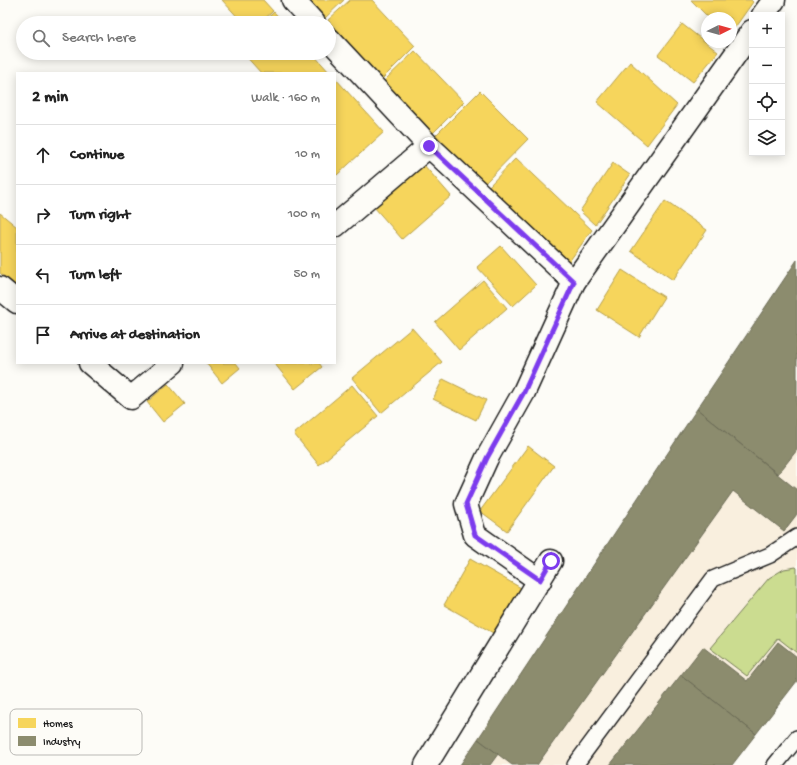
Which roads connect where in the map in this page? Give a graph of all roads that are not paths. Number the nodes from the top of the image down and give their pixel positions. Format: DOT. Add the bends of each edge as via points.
graph roads {
  1 [pos="293,0"];
  2 [pos="774,0"];
  3 [pos="765,12"];
  4 [pos="308,16"];
  5 [pos="749,35"];
  6 [pos="336,46"];
  7 [pos="429,146"];
  8 [pos="336,225"];
  9 [pos="574,282"];
  10 [pos="0,288"];
  11 [pos="16,301"];
  12 [pos="91,364"];
  13 [pos="172,364"];
  14 [pos="797,538"];
  15 [pos="551,561"];
  16 [pos="540,580"];
  17 [pos="797,738"];
  18 [pos="426,765"];
  19 [pos="575,765"];
  20 [pos="775,765"];
  1 -- 4 [label="street"];
  2 -- 3 [label="street"];
  5 -- 9 [label="street"];
  6 -- 7 [label="street"];
  7 -- 8 [label="street"];
  7 -- 9 [label="street"];
  9 -- 16 [label="street" via="524,392 487,458 466,504 475,535"];
  10 -- 11 [label="street"];
  12 -- 13 [label="street" via="131,398"];
  14 -- 19 [label="lane" via="770,555 713,579"];
  15 -- 16 [label="street"];
  16 -- 18 [label="street"];
  17 -- 20 [label="lane"];
}
